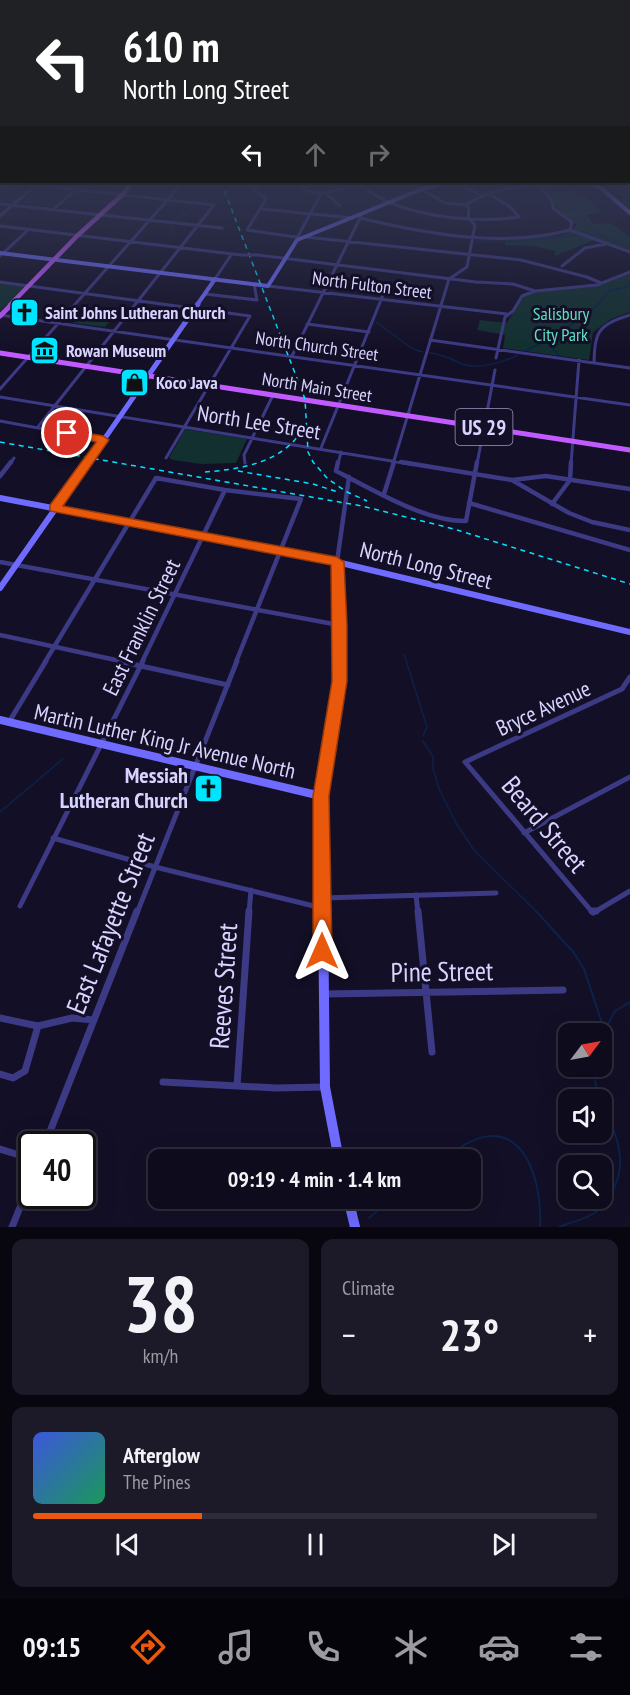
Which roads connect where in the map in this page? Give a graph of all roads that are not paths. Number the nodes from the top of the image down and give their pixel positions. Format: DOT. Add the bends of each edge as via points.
graph roads {
  1 [pos="21,236"];
  2 [pos="77,236"];
  3 [pos="79,236"];
  4 [pos="135,236"];
  5 [pos="191,236"];
  6 [pos="296,236"];
  7 [pos="352,236"];
  8 [pos="474,236"];
  9 [pos="477,236"];
  10 [pos="535,236"];
  11 [pos="587,236"];
  12 [pos="302,237"];
  13 [pos="349,242"];
  14 [pos="129,243"];
  15 [pos="608,244"];
  16 [pos="180,249"];
  17 [pos="630,252"];
  18 [pos="1,254"];
  19 [pos="471,254"];
  20 [pos="231,255"];
  21 [pos="286,259"];
  22 [pos="55,260"];
  23 [pos="336,265"];
  24 [pos="109,266"];
  25 [pos="562,266"];
  26 [pos="543,267"];
  27 [pos="630,272"];
  28 [pos="161,273"];
  29 [pos="570,273"];
  30 [pos="214,279"];
  31 [pos="449,279"];
  32 [pos="0,282"];
  33 [pos="601,283"];
  34 [pos="254,284"];
  35 [pos="387,285"];
  36 [pos="29,286"];
  37 [pos="268,286"];
  38 [pos="535,291"];
  39 [pos="323,293"];
  40 [pos="85,294"];
  41 [pos="205,294"];
  42 [pos="381,300"];
  43 [pos="138,301"];
  44 [pos="441,307"];
  45 [pos="195,309"];
  46 [pos="507,314"];
  47 [pos="0,315"];
  48 [pos="629,316"];
  49 [pos="59,323"];
  50 [pos="308,324"];
  51 [pos="115,331"];
  52 [pos="369,332"];
  53 [pos="174,339"];
  54 [pos="430,340"];
  55 [pos="231,348"];
  56 [pos="499,349"];
  57 [pos="0,353"];
  58 [pos="292,356"];
  59 [pos="28,358"];
  60 [pos="496,358"];
  61 [pos="579,360"];
  62 [pos="594,362"];
  63 [pos="355,366"];
  64 [pos="87,367"];
  65 [pos="630,368"];
  66 [pos="495,370"];
  67 [pos="420,375"];
  68 [pos="148,376"];
  69 [pos="210,385"];
  70 [pos="492,385"];
  71 [pos="0,388"];
  72 [pos="273,395"];
  73 [pos="0,397"];
  74 [pos="576,397"];
  75 [pos="338,405"];
  76 [pos="630,405"];
  77 [pos="55,406"];
  78 [pos="120,416"];
  79 [pos="408,416"];
  80 [pos="0,421"];
  81 [pos="185,426"];
  82 [pos="38,427"];
  83 [pos="483,427"];
  84 [pos="252,437"];
  85 [pos="103,440"];
  86 [pos="573,441"];
  87 [pos="321,448"];
  88 [pos="630,450"];
  89 [pos="341,452"];
  90 [pos="14,458"];
  91 [pos="166,458"];
  92 [pos="394,460"];
  93 [pos="245,463"];
  94 [pos="475,474"];
  95 [pos="0,476"];
  96 [pos="349,477"];
  97 [pos="512,480"];
  98 [pos="570,480"];
  99 [pos="630,489"];
  100 [pos="225,490"];
  101 [pos="384,494"];
  102 [pos="0,498"];
  103 [pos="469,503"];
  104 [pos="552,504"];
  105 [pos="54,508"];
  106 [pos="128,524"];
  107 [pos="630,530"];
  108 [pos="203,537"];
  109 [pos="282,550"];
  110 [pos="630,550"];
  111 [pos="0,562"];
  112 [pos="337,562"];
  113 [pos="16,565"];
  114 [pos="94,580"];
  115 [pos="0,588"];
  116 [pos="174,595"];
  117 [pos="258,610"];
  118 [pos="340,625"];
  119 [pos="630,632"];
  120 [pos="0,635"];
  121 [pos="54,646"];
  122 [pos="140,666"];
  123 [pos="630,677"];
  124 [pos="228,685"];
  125 [pos="622,689"];
  126 [pos="630,693"];
  127 [pos="4,721"];
  128 [pos="102,745"];
  129 [pos="465,762"];
  130 [pos="195,766"];
  131 [pos="630,777"];
  132 [pos="321,796"];
  133 [pos="524,833"];
  134 [pos="53,838"];
  135 [pos="155,867"];
  136 [pos="251,890"];
  137 [pos="630,891"];
  138 [pos="495,893"];
  139 [pos="416,895"];
  140 [pos="322,903"];
  141 [pos="20,906"];
  142 [pos="563,990"];
  143 [pos="426,992"];
  144 [pos="322,994"];
  145 [pos="0,1018"];
  146 [pos="94,1020"];
  147 [pos="38,1026"];
  148 [pos="432,1052"];
  149 [pos="0,1074"];
  150 [pos="164,1082"];
  151 [pos="237,1086"];
  152 [pos="325,1087"];
  153 [pos="50,1131"];
  154 [pos="0,1149"];
  155 [pos="337,1149"];
  156 [pos="18,1155"];
  157 [pos="19,1209"];
  158 [pos="351,1209"];
  159 [pos="12,1227"];
  160 [pos="355,1227"];
  1 -- 18 [label="street"];
  2 -- 22 [label="main road"];
  3 -- 14 [label="street"];
  4 -- 14 [label="street"];
  5 -- 16 [label="street"];
  6 -- 12 [label="street"];
  7 -- 13 [label="street"];
  8 -- 19 [label="street"];
  9 -- 10 [label="street"];
  11 -- 15 [label="street"];
  12 -- 13 [label="street"];
  12 -- 21 [label="street"];
  13 -- 19 [label="street"];
  13 -- 23 [label="street"];
  14 -- 16 [label="street"];
  14 -- 24 [label="street"];
  15 -- 17 [label="street"];
  15 -- 25 [label="street" via="585,248"];
  16 -- 20 [label="street"];
  16 -- 28 [label="street"];
  18 -- 22 [label="street, North Fulton Street"];
  19 -- 26 [label="street"];
  19 -- 31 [label="street" via="467,267"];
  20 -- 21 [label="street, bridge"];
  20 -- 30 [label="street"];
  21 -- 23 [label="street"];
  21 -- 37 [label="street"];
  22 -- 24 [label="street, North Fulton Street"];
  22 -- 36 [label="main road"];
  23 -- 31 [label="street"];
  23 -- 39 [label="street"];
  24 -- 28 [label="street, North Fulton Street"];
  24 -- 40 [label="street"];
  25 -- 26 [label="street"];
  25 -- 29 [label="street"];
  26 -- 29 [label="street"];
  27 -- 33 [label="street"];
  28 -- 30 [label="street, North Fulton Street"];
  28 -- 43 [label="street"];
  29 -- 33 [label="street"];
  30 -- 34 [label="street, North Fulton Street"];
  30 -- 41 [label="street"];
  31 -- 38 [label="street" via="513,284"];
  31 -- 44 [label="street"];
  32 -- 36 [label="street"];
  33 -- 38 [label="street"];
  34 -- 37 [label="street, North Fulton Street"];
  34 -- 41 [label="street" via="257,300"];
  35 -- 42 [label="street"];
  36 -- 40 [label="street"];
  36 -- 47 [label="main road"];
  37 -- 39 [label="street, North Fulton Street"];
  38 -- 46 [label="street" via="519,298"];
  39 -- 42 [label="street, North Fulton Street"];
  39 -- 50 [label="street"];
  40 -- 43 [label="street"];
  40 -- 49 [label="street"];
  41 -- 45 [label="street"];
  42 -- 44 [label="street, North Fulton Street"];
  42 -- 52 [label="street"];
  43 -- 45 [label="street"];
  43 -- 51 [label="street"];
  44 -- 46 [label="street, North Fulton Street"];
  44 -- 54 [label="street"];
  45 -- 53 [label="street"];
  45 -- 55 [label="street" via="250,316"];
  46 -- 56 [label="street"];
  47 -- 49 [label="street, North Church Street"];
  48 -- 62 [label="street" via="598,331"];
  49 -- 51 [label="street, North Church Street"];
  49 -- 59 [label="street"];
  50 -- 52 [label="street"];
  50 -- 58 [label="street"];
  51 -- 53 [label="street, North Church Street"];
  51 -- 64 [label="street"];
  52 -- 63 [label="street"];
  53 -- 55 [label="street, North Church Street"];
  53 -- 68 [label="street"];
  54 -- 56 [label="street"];
  54 -- 67 [label="street"];
  55 -- 58 [label="street, North Church Street"];
  55 -- 69 [label="street"];
  56 -- 60 [label="street"];
  56 -- 61 [label="street"];
  57 -- 59 [label="main road, North Main Street / US 29"];
  58 -- 63 [label="street, North Church Street"];
  59 -- 64 [label="main road, North Main Street / US 29"];
  59 -- 71 [label="street"];
  61 -- 62 [label="street"];
  61 -- 74 [label="street"];
  62 -- 65 [label="street"];
  63 -- 67 [label="street, North Church Street"];
  63 -- 75 [label="street"];
  64 -- 68 [label="main road, North Main Street / US 29"];
  64 -- 77 [label="street"];
  66 -- 70 [label="street"];
  67 -- 70 [label="street, North Church Street"];
  67 -- 79 [label="street"];
  68 -- 69 [label="main road, North Main Street / US 29"];
  68 -- 78 [label="street"];
  69 -- 72 [label="main road, North Main Street / US 29"];
  69 -- 81 [label="street"];
  70 -- 74 [label="street, North Church Street"];
  70 -- 83 [label="street"];
  72 -- 75 [label="main road, North Main Street / US 29"];
  72 -- 84 [label="street"];
  73 -- 77 [label="street, North Lee Street"];
  74 -- 76 [label="street, North Church Street"];
  74 -- 86 [label="street"];
  75 -- 79 [label="main road, North Main Street / US 29"];
  75 -- 87 [label="street"];
  77 -- 78 [label="street, North Lee Street"];
  77 -- 82 [label="street"];
  78 -- 81 [label="street, North Lee Street"];
  78 -- 85 [label="street"];
  79 -- 83 [label="main road, North Main Street / US 29"];
  79 -- 92 [label="street"];
  80 -- 82 [label="street"];
  81 -- 84 [label="street, North Lee Street"];
  81 -- 91 [label="street"];
  82 -- 85 [label="street"];
  83 -- 86 [label="main road, North Main Street / US 29"];
  83 -- 94 [label="street"];
  84 -- 87 [label="street, North Lee Street"];
  84 -- 93 [label="street" via="244,455"];
  85 -- 105 [label="street"];
  86 -- 88 [label="main road, North Main Street / US 29"];
  86 -- 98 [label="street"];
  87 -- 89 [label="street, North Lee Street"];
  89 -- 92 [label="street, North Lee Street"];
  89 -- 96 [label="street" via="335,469"];
  90 -- 95 [label="street"];
  92 -- 94 [label="street, North Lee Street"];
  92 -- 101 [label="street"];
  94 -- 97 [label="street, North Lee Street"];
  94 -- 103 [label="street"];
  96 -- 101 [label="street"];
  96 -- 112 [label="street"];
  97 -- 98 [label="street" via="536,476"];
  97 -- 104 [label="street"];
  98 -- 99 [label="street"];
  98 -- 104 [label="street"];
  100 -- 106 [label="street" via="156,478"];
  100 -- 108 [label="street, East Franklin Street"];
  100 -- 109 [label="street, East Lafayette Street" via="301,499"];
  101 -- 103 [label="street" via="429,514 463,522"];
  102 -- 105 [label="street, North Long Street"];
  103 -- 110 [label="street"];
  104 -- 107 [label="street" via="592,522"];
  105 -- 106 [label="street, North Long Street"];
  105 -- 113 [label="street"];
  106 -- 108 [label="street, North Long Street"];
  106 -- 114 [label="street"];
  108 -- 109 [label="street, North Long Street"];
  108 -- 116 [label="street, East Franklin Street"];
  109 -- 112 [label="street, North Long Street"];
  109 -- 117 [label="street, East Lafayette Street"];
  111 -- 113 [label="street"];
  112 -- 118 [label="street"];
  112 -- 119 [label="street, North Long Street"];
  113 -- 114 [label="street"];
  113 -- 115 [label="street"];
  114 -- 116 [label="street"];
  114 -- 121 [label="street"];
  116 -- 117 [label="street"];
  116 -- 122 [label="street, East Franklin Street"];
  117 -- 118 [label="street"];
  117 -- 124 [label="street, East Lafayette Street"];
  118 -- 132 [label="street" via="339,681"];
  120 -- 121 [label="street"];
  121 -- 122 [label="street"];
  121 -- 127 [label="street"];
  122 -- 124 [label="street"];
  122 -- 128 [label="street, East Franklin Street"];
  123 -- 125 [label="street, Bryce Avenue"];
  124 -- 130 [label="street, East Lafayette Street"];
  125 -- 126 [label="street"];
  125 -- 129 [label="street, Bryce Avenue"];
  127 -- 128 [label="street, Martin Luther King Jr Avenue North"];
  128 -- 130 [label="street, Martin Luther King Jr Avenue North"];
  128 -- 134 [label="street, East Franklin Street"];
  129 -- 133 [label="street, Beard Street"];
  130 -- 132 [label="street, Martin Luther King Jr Avenue North"];
  130 -- 135 [label="street, East Lafayette Street"];
  131 -- 133 [label="street"];
  132 -- 140 [label="street"];
  133 -- 137 [label="street, Beard Street" via="593,913"];
  134 -- 135 [label="street"];
  134 -- 141 [label="street, East Franklin Street"];
  135 -- 136 [label="street"];
  135 -- 146 [label="street, East Lafayette Street"];
  136 -- 140 [label="street"];
  136 -- 151 [label="street, Reeves Street"];
  138 -- 139 [label="street"];
  139 -- 140 [label="street"];
  139 -- 143 [label="street"];
  140 -- 144 [label="street"];
  142 -- 143 [label="street, Pine Street"];
  143 -- 144 [label="street, Pine Street"];
  143 -- 148 [label="street"];
  144 -- 152 [label="street"];
  145 -- 147 [label="street"];
  146 -- 147 [label="street" via="72,1018"];
  146 -- 153 [label="street, East Lafayette Street"];
  147 -- 149 [label="street" via="25,1071 13,1078"];
  150 -- 151 [label="street"];
  151 -- 152 [label="street"];
  152 -- 155 [label="street"];
  154 -- 156 [label="street"];
  157 -- 159 [label="street"];
  158 -- 160 [label="street"];
}
